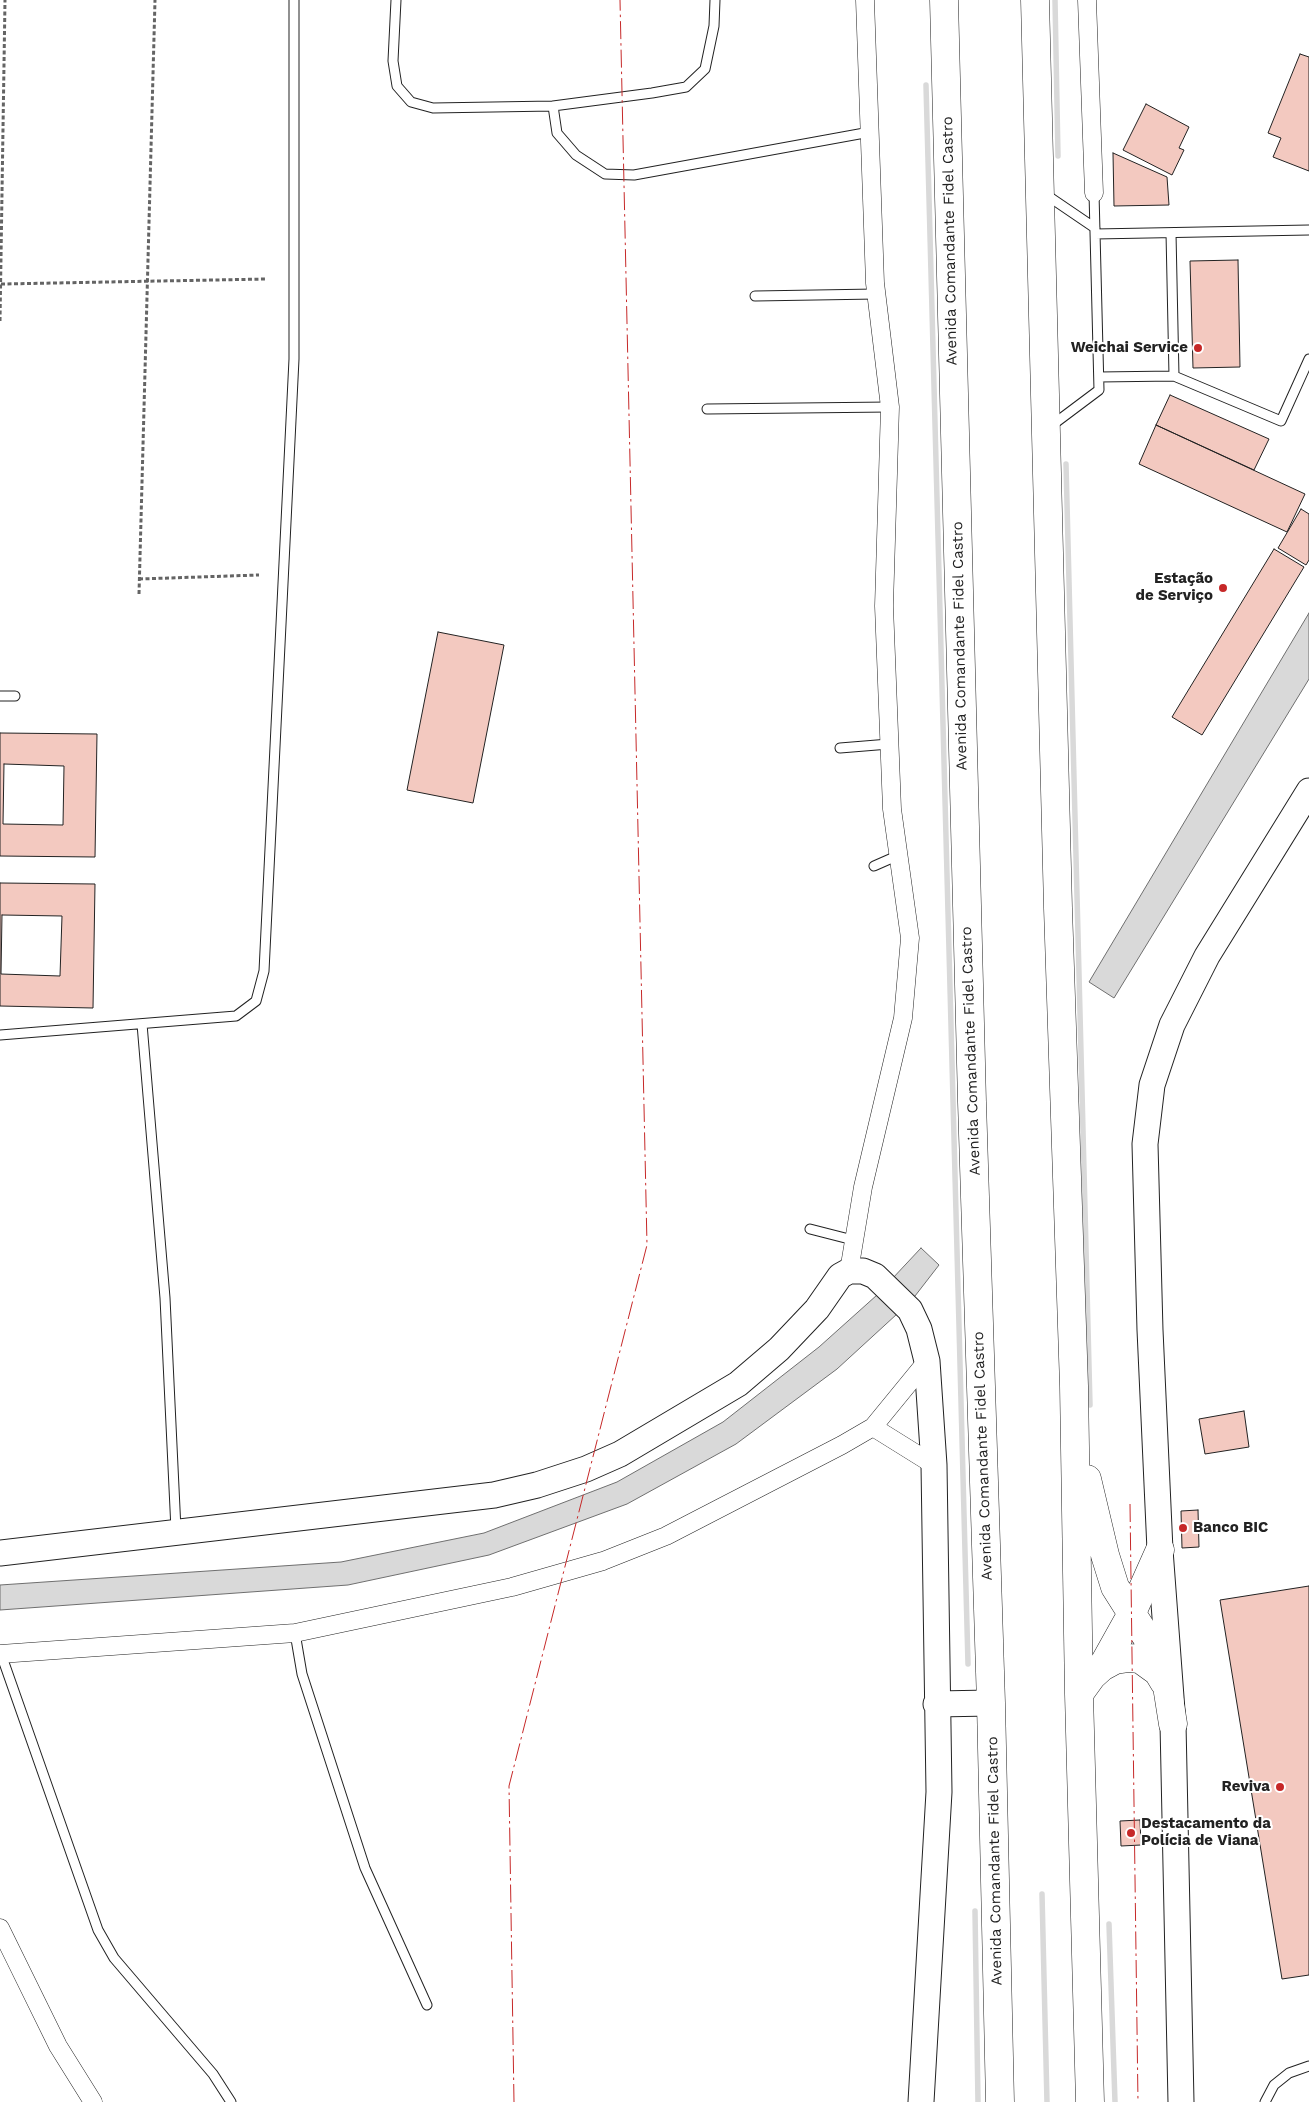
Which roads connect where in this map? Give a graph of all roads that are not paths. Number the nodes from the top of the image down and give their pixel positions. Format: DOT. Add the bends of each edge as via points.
graph roads {
  1 [pos="294,0"];
  2 [pos="396,0"];
  3 [pos="715,0"];
  4 [pos="866,0"];
  5 [pos="944,0"];
  6 [pos="1035,0"];
  7 [pos="1087,0"];
  8 [pos="553,106"];
  9 [pos="870,132"];
  10 [pos="1039,190"];
  11 [pos="1094,193"];
  12 [pos="1309,230"];
  13 [pos="1095,231"];
  14 [pos="1171,233"];
  15 [pos="876,294"];
  16 [pos="755,296"];
  17 [pos="1309,359"];
  18 [pos="1174,376"];
  19 [pos="1099,378"];
  20 [pos="890,407"];
  21 [pos="706,409"];
  22 [pos="1045,431"];
  23 [pos="0,696"];
  24 [pos="15,696"];
  25 [pos="889,744"];
  26 [pos="840,748"];
  27 [pos="1309,791"];
  28 [pos="898,855"];
  29 [pos="874,866"];
  30 [pos="142,1024"];
  31 [pos="0,1035"];
  32 [pos="810,1229"];
  33 [pos="853,1240"];
  34 [pos="850,1271"];
  35 [pos="927,1361"];
  36 [pos="1074,1386"];
  37 [pos="874,1427"];
  38 [pos="934,1465"];
  39 [pos="176,1532"];
  40 [pos="1160,1550"];
  41 [pos="0,1553"];
  42 [pos="1131,1615"];
  43 [pos="295,1633"];
  44 [pos="1,1654"];
  45 [pos="1102,1666"];
  46 [pos="1167,1686"];
  47 [pos="1079,1694"];
  48 [pos="991,1702"];
  49 [pos="936,1704"];
  50 [pos="1173,1724"];
  51 [pos="0,1928"];
  52 [pos="427,2005"];
  53 [pos="1309,2066"];
  54 [pos="93,2102"];
  55 [pos="231,2102"];
  56 [pos="921,2102"];
  57 [pos="1000,2102"];
  58 [pos="1090,2102"];
  59 [pos="1181,2102"];
  60 [pos="1265,2102"];
  1 -- 30 [label="lane" via="294,359 264,971 256,1001 236,1016"];
  2 -- 8 [label="lane" via="393,61 397,86 411,102 433,108"];
  3 -- 8 [label="lane" via="714,26 705,69 686,86"];
  4 -- 9 [label="street"];
  5 -- 48 [label="highway, Avenida Comandante Fidel Castro"];
  6 -- 10 [label="highway"];
  7 -- 11 [label="street"];
  8 -- 9 [label="lane" via="557,133 576,155 604,174 634,175"];
  9 -- 15 [label="street"];
  10 -- 13 [label="lane"];
  10 -- 22 [label="highway"];
  11 -- 13 [label="lane"];
  12 -- 14 [label="lane"];
  13 -- 14 [label="lane"];
  13 -- 19 [label="lane"];
  14 -- 18 [label="lane"];
  15 -- 16 [label="lane"];
  15 -- 20 [label="street"];
  17 -- 18 [label="lane" via="1281,421"];
  18 -- 19 [label="lane"];
  19 -- 22 [label="lane" via="1099,390"];
  20 -- 21 [label="lane"];
  20 -- 25 [label="street" via="884,606"];
  22 -- 36 [label="highway"];
  23 -- 24 [label="lane"];
  25 -- 26 [label="lane"];
  25 -- 28 [label="street"];
  27 -- 40 [label="street" via="1206,956 1172,1025 1152,1085 1145,1144"];
  28 -- 29 [label="lane"];
  28 -- 33 [label="street" via="910,938 903,1018"];
  30 -- 31 [label="lane"];
  30 -- 39 [label="lane" via="165,1298"];
  32 -- 33 [label="lane"];
  33 -- 34 [label="street"];
  34 -- 35 [label="street" via="863,1271 875,1276 910,1310 919,1329"];
  34 -- 39 [label="street" via="840,1276 817,1309 778,1349 738,1384 620,1454 586,1469 494,1495"];
  35 -- 37 [label="street"];
  35 -- 38 [label="street"];
  36 -- 42 [label="highway" via="1085,1471 1105,1555 1115,1586"];
  36 -- 47 [label="highway"];
  37 -- 38 [label="street"];
  37 -- 43 [label="street" via="666,1536 603,1560 512,1587"];
  38 -- 49 [label="street"];
  39 -- 41 [label="street"];
  40 -- 42 [label="highway"];
  40 -- 50 [label="street"];
  42 -- 45 [label="highway"];
  42 -- 46 [label="highway" via="1158,1659"];
  43 -- 44 [label="street"];
  43 -- 52 [label="lane" via="302,1674 365,1868"];
  44 -- 55 [label="lane" via="98,1930 114,1958 214,2074"];
  45 -- 46 [label="highway" via="1116,1660 1140,1659 1158,1672"];
  45 -- 47 [label="highway"];
  46 -- 50 [label="highway"];
  47 -- 58 [label="highway"];
  48 -- 49 [label="street"];
  48 -- 57 [label="highway, Avenida Comandante Fidel Castro"];
  49 -- 56 [label="street" via="939,1792"];
  50 -- 59 [label="street"];
  51 -- 54 [label="street" via="58,2046"];
  53 -- 60 [label="lane" via="1288,2073 1274,2085"];
}
